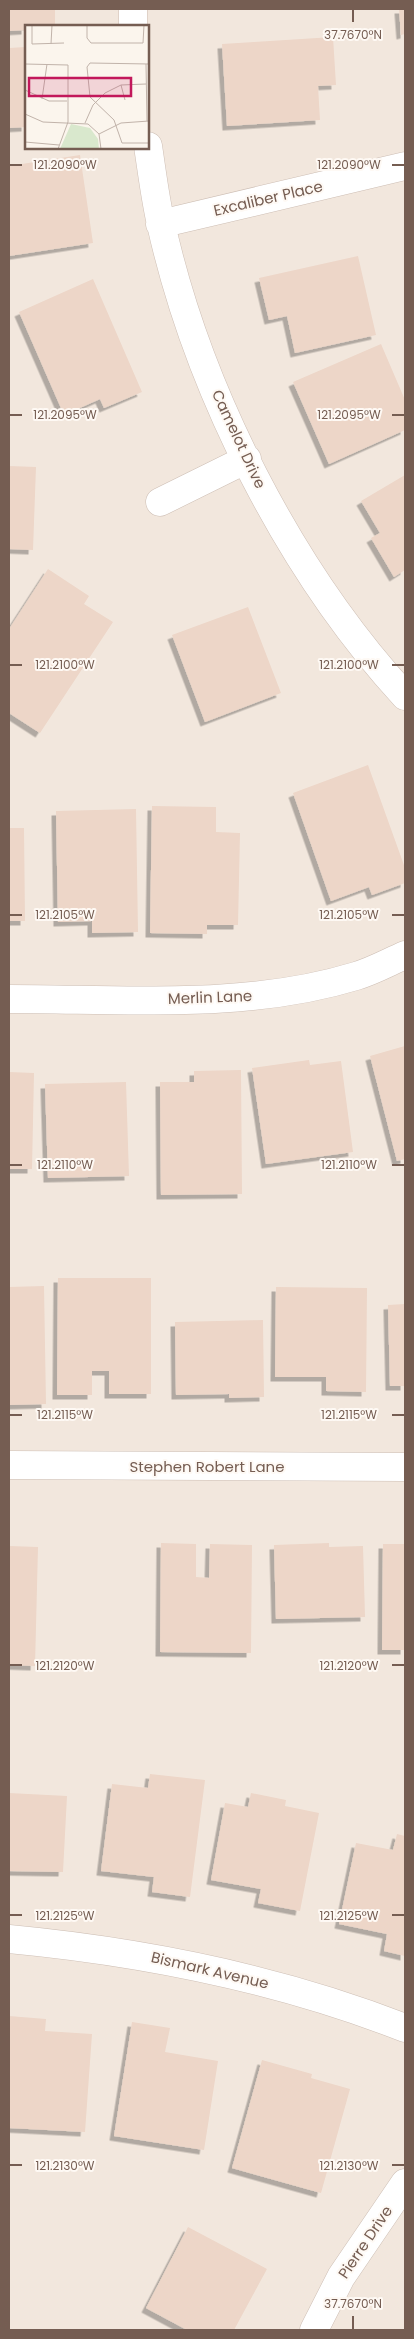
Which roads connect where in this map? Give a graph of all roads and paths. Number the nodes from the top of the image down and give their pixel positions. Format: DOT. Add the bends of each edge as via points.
graph roads {
  1 [pos="133,9"];
  2 [pos="133,25"];
  3 [pos="148,149"];
  4 [pos="405,166"];
  5 [pos="160,224"];
  6 [pos="247,459"];
  7 [pos="160,502"];
  8 [pos="405,696"];
  9 [pos="405,955"];
  10 [pos="9,999"];
  11 [pos="9,1465"];
  12 [pos="405,1468"];
  13 [pos="9,1939"];
  14 [pos="405,2028"];
  15 [pos="405,2183"];
  16 [pos="314,2330"];
  1 -- 2 [label="street"];
  3 -- 5 [label="street, Camelot Drive"];
  4 -- 5 [label="street, Excaliber Place"];
  5 -- 6 [label="street, Camelot Drive" via="186,315 225,415"];
  6 -- 7 [label="street"];
  6 -- 8 [label="street, Camelot Drive" via="327,599"];
  9 -- 10 [label="street, Merlin Lane" via="358,976 292,992 237,999"];
  11 -- 12 [label="street, Stephen Robert Lane"];
  13 -- 14 [label="street, Bismark Avenue" via="180,1962 276,1985"];
  15 -- 16 [label="street, Pierre Drive" via="341,2277"];
}
